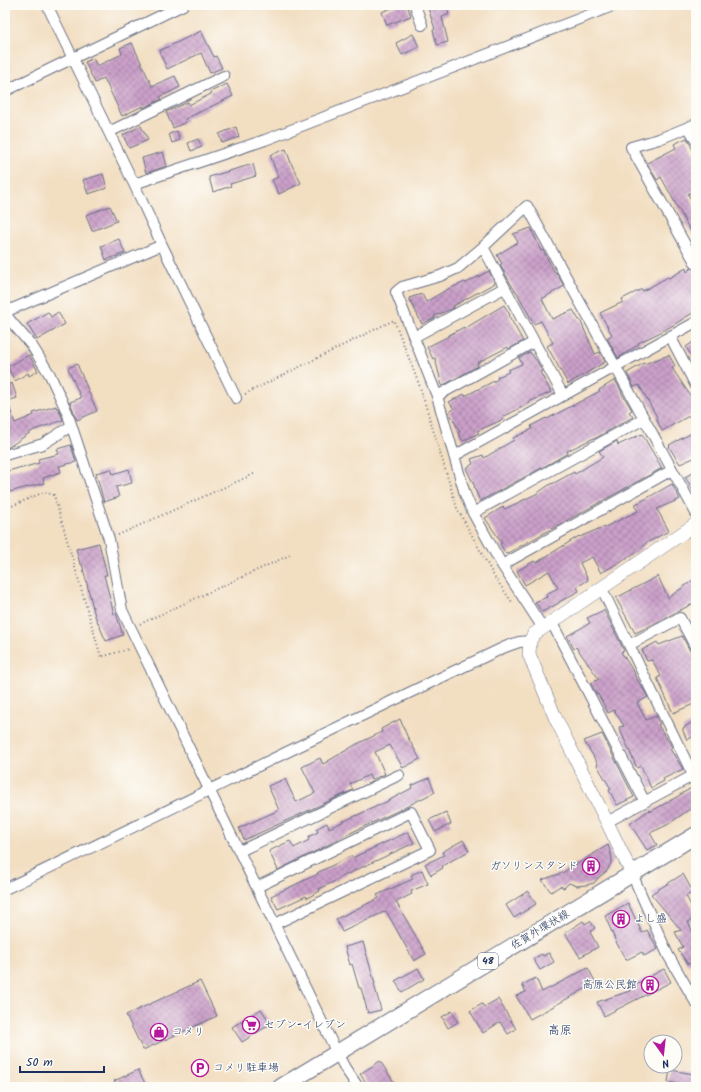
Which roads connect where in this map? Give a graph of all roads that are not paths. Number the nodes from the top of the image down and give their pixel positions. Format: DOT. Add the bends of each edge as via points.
graph roads {
  1 [pos="47,5"];
  2 [pos="183,5"];
  3 [pos="415,5"];
  4 [pos="615,5"];
  5 [pos="422,25"];
  6 [pos="73,58"];
  7 [pos="224,76"];
  8 [pos="5,91"];
  9 [pos="692,126"];
  10 [pos="109,132"];
  11 [pos="696,140"];
  12 [pos="134,184"];
  13 [pos="162,245"];
  14 [pos="483,248"];
  15 [pos="696,264"];
  16 [pos="504,288"];
  17 [pos="6,316"];
  18 [pos="696,322"];
  19 [pos="670,336"];
  20 [pos="414,337"];
  21 [pos="534,342"];
  22 [pos="615,366"];
  23 [pos="696,386"];
  24 [pos="563,395"];
  25 [pos="437,396"];
  26 [pos="236,398"];
  27 [pos="644,419"];
  28 [pos="71,426"];
  29 [pos="5,455"];
  30 [pos="454,456"];
  31 [pos="672,470"];
  32 [pos="473,513"];
  33 [pos="696,513"];
  34 [pos="696,524"];
  35 [pos="502,565"];
  36 [pos="602,589"];
  37 [pos="547,625"];
  38 [pos="530,641"];
  39 [pos="629,645"];
  40 [pos="696,648"];
  41 [pos="399,775"];
  42 [pos="695,775"];
  43 [pos="210,790"];
  44 [pos="645,802"];
  45 [pos="607,822"];
  46 [pos="696,835"];
  47 [pos="240,851"];
  48 [pos="632,874"];
  49 [pos="257,887"];
  50 [pos="5,889"];
  51 [pos="275,924"];
  52 [pos="696,1003"];
  53 [pos="337,1053"];
  54 [pos="281,1087"];
  55 [pos="358,1087"];
  1 -- 6 [label="street"];
  2 -- 6 [label="street"];
  3 -- 5 [label="street"];
  4 -- 12 [label="street" via="265,140"];
  6 -- 8 [label="street"];
  6 -- 10 [label="street"];
  7 -- 10 [label="street"];
  9 -- 11 [label="street"];
  9 -- 15 [label="street" via="631,147"];
  10 -- 12 [label="street"];
  12 -- 13 [label="street"];
  13 -- 17 [label="street"];
  13 -- 26 [label="street"];
  14 -- 16 [label="street"];
  14 -- 20 [label="street" via="458,268 402,287 396,292"];
  14 -- 22 [label="street" via="527,206"];
  16 -- 20 [label="street"];
  16 -- 21 [label="street"];
  17 -- 28 [label="street" via="32,346 50,374"];
  18 -- 19 [label="street"];
  19 -- 22 [label="street"];
  19 -- 23 [label="street"];
  20 -- 25 [label="street"];
  21 -- 24 [label="street"];
  21 -- 25 [label="street"];
  22 -- 24 [label="street"];
  22 -- 27 [label="street"];
  24 -- 30 [label="street"];
  25 -- 30 [label="street"];
  27 -- 31 [label="street"];
  27 -- 32 [label="street"];
  28 -- 29 [label="street" via="43,444"];
  28 -- 43 [label="street" via="109,539 122,610"];
  30 -- 32 [label="street"];
  31 -- 33 [label="street"];
  31 -- 35 [label="street"];
  32 -- 35 [label="street"];
  34 -- 36 [label="street"];
  35 -- 37 [label="street"];
  36 -- 37 [label="street"];
  36 -- 39 [label="street"];
  37 -- 38 [label="street" via="534,634"];
  37 -- 44 [label="street"];
  38 -- 43 [label="street" via="505,647"];
  38 -- 45 [label="street" via="529,654 555,717"];
  39 -- 40 [label="street" via="680,618"];
  39 -- 42 [label="street"];
  41 -- 47 [label="street"];
  42 -- 44 [label="street"];
  43 -- 47 [label="street"];
  43 -- 50 [label="street"];
  44 -- 45 [label="street"];
  45 -- 48 [label="street"];
  46 -- 48 [label="main road, 佐賀外環状線 / 48"];
  47 -- 49 [label="street"];
  48 -- 52 [label="street" via="668,955"];
  48 -- 53 [label="main road, 佐賀外環状線 / 48"];
  49 -- 51 [label="street"];
  49 -- 51 [label="street" via="411,812 430,850"];
  51 -- 53 [label="street"];
  53 -- 54 [label="main road, 佐賀外環状線 / 48"];
  53 -- 55 [label="street"];
}
